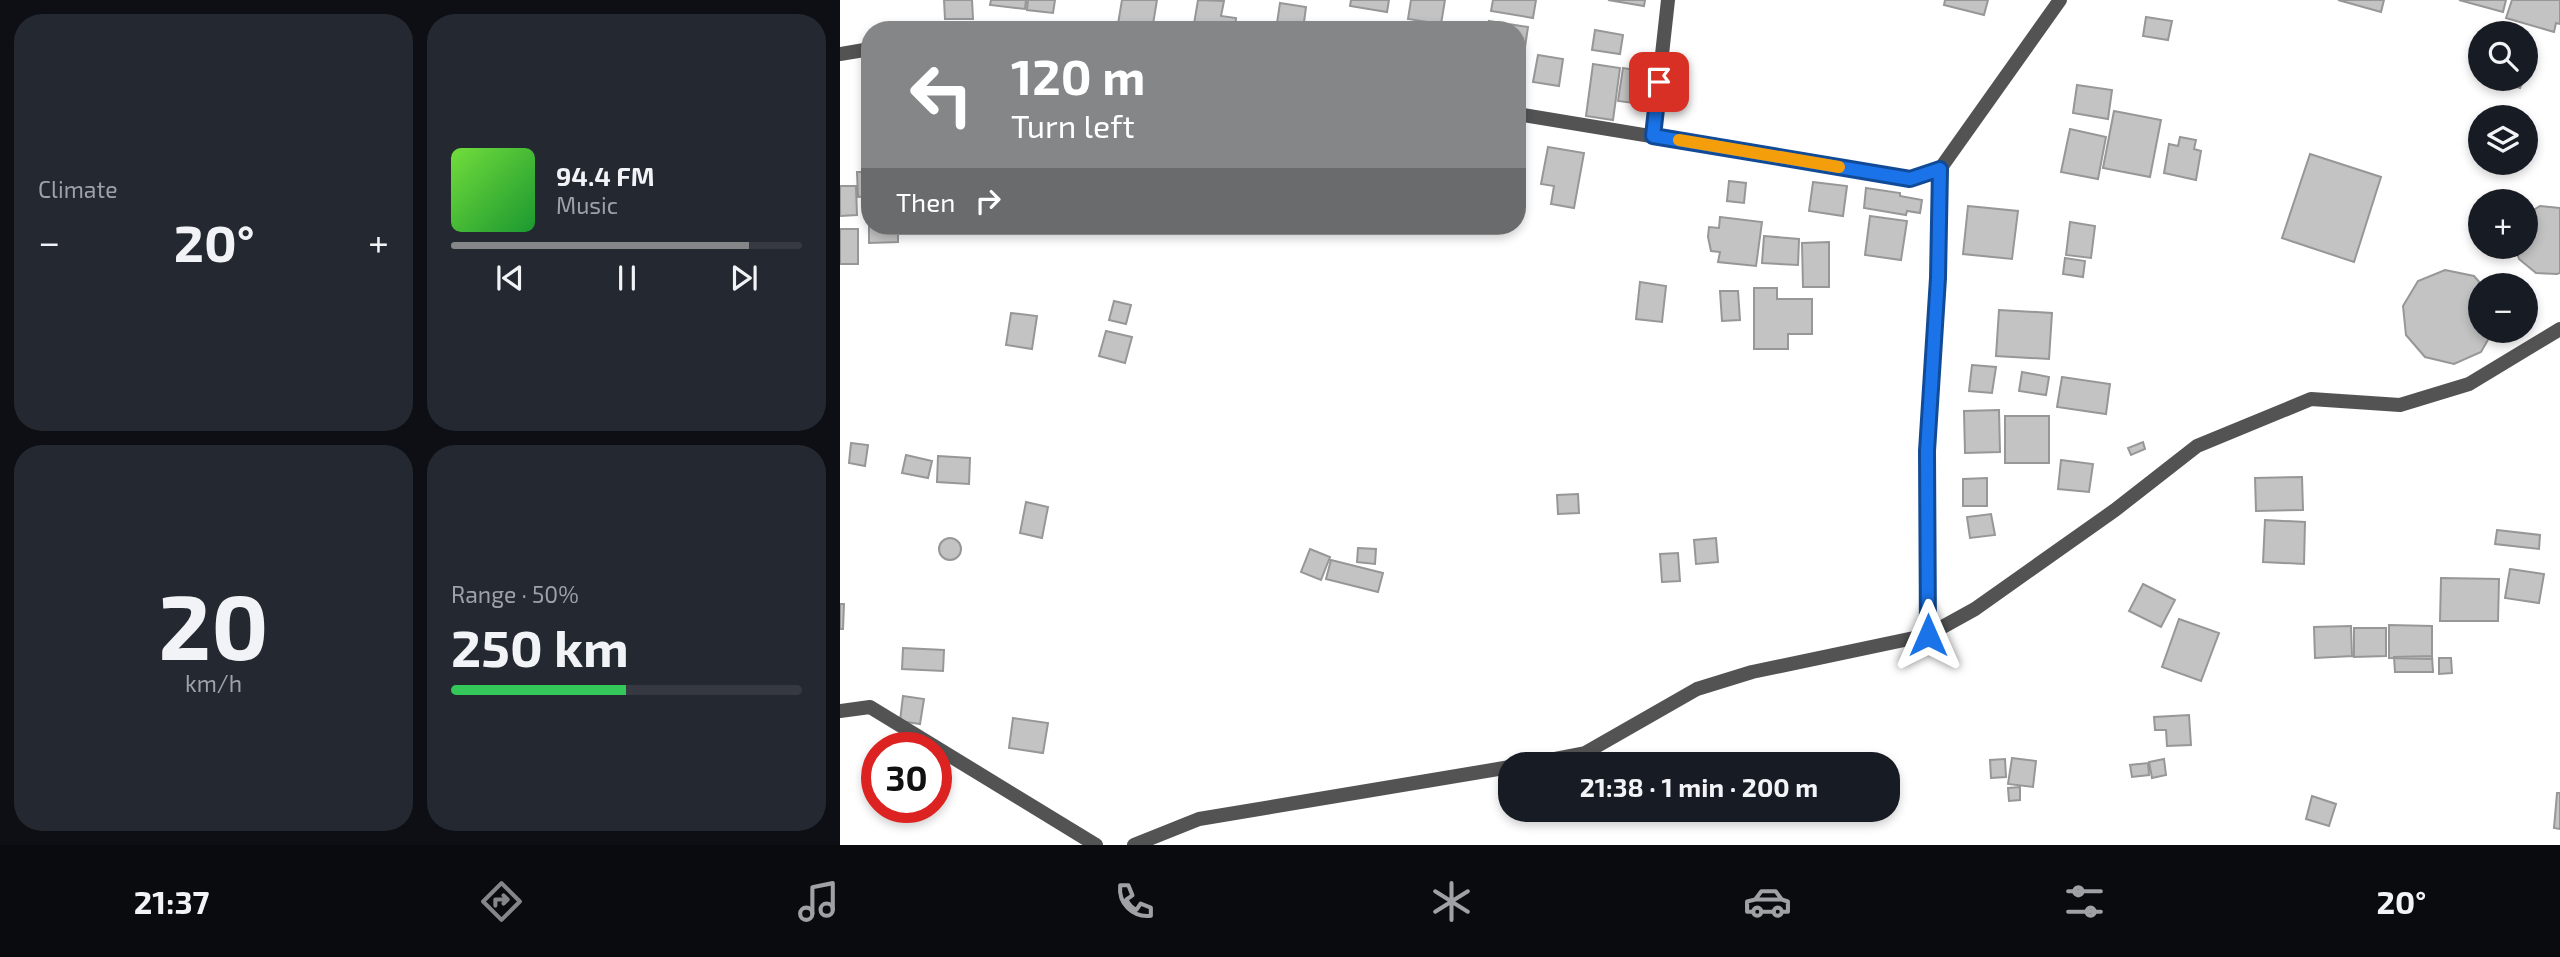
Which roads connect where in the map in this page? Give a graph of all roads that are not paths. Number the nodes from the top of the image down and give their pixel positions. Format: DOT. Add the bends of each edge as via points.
graph roads {
  1 [pos="1668,0"];
  2 [pos="2060,0"];
  3 [pos="861,50"];
  4 [pos="840,54"];
  5 [pos="1526,115"];
  6 [pos="1653,136"];
  7 [pos="1940,169"];
  8 [pos="2560,329"];
  9 [pos="1928,635"];
  10 [pos="840,710"];
  11 [pos="1587,752"];
  12 [pos="1498,769"];
  13 [pos="1096,845"];
  14 [pos="1134,845"];
  1 -- 6 [label="street"];
  2 -- 7 [label="street"];
  3 -- 4 [label="street"];
  5 -- 6 [label="street"];
  6 -- 7 [label="street" via="1910,179"];
  7 -- 9 [label="street" via="1927,451"];
  8 -- 9 [label="street" via="2469,384 2400,404 2312,399 2197,446 1975,610"];
  9 -- 11 [label="street" via="1708,685"];
  10 -- 13 [label="street" via="870,707"];
  12 -- 14 [label="street" via="1199,819"];
}
